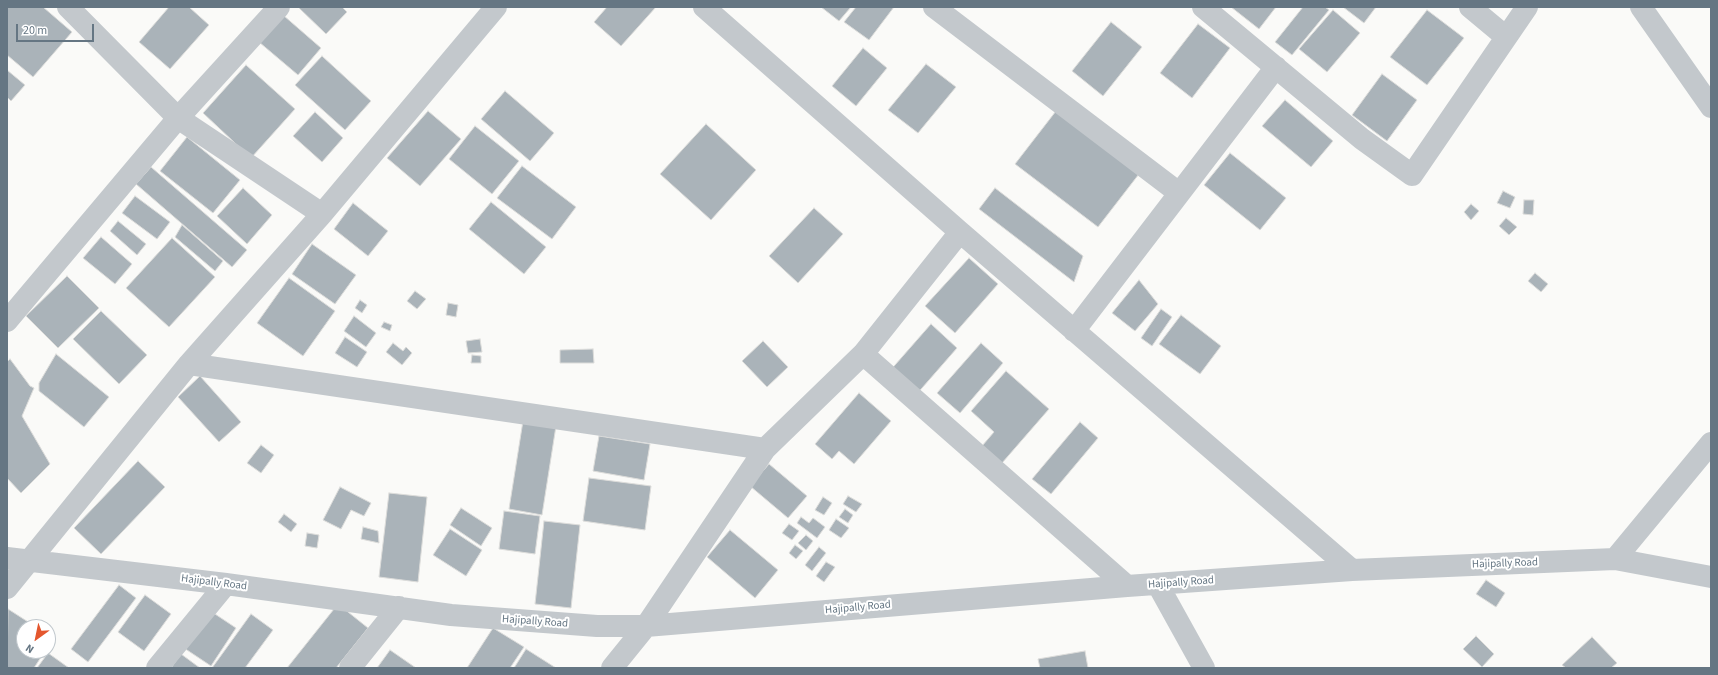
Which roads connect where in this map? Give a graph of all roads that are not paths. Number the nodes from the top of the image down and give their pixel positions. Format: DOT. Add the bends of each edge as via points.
graph roads {
  1 [pos="68,7"];
  2 [pos="279,7"];
  3 [pos="496,7"];
  4 [pos="934,7"];
  5 [pos="1203,7"];
  6 [pos="1470,7"];
  7 [pos="1527,7"];
  8 [pos="1641,7"];
  9 [pos="712,9"];
  10 [pos="1506,37"];
  11 [pos="1276,67"];
  12 [pos="1711,107"];
  13 [pos="178,118"];
  14 [pos="1179,193"];
  15 [pos="322,214"];
  16 [pos="960,232"];
  17 [pos="7,321"];
  18 [pos="1074,331"];
  19 [pos="863,354"];
  20 [pos="189,364"];
  21 [pos="1711,443"];
  22 [pos="765,449"];
  23 [pos="1615,559"];
  24 [pos="17,560"];
  25 [pos="1352,570"];
  26 [pos="1711,577"];
  27 [pos="226,584"];
  28 [pos="1158,585"];
  29 [pos="1127,586"];
  30 [pos="7,588"];
  31 [pos="398,607"];
  32 [pos="646,626"];
  33 [pos="157,668"];
  34 [pos="350,668"];
  35 [pos="612,668"];
  36 [pos="1204,668"];
  1 -- 13 [label="street"];
  2 -- 13 [label="street"];
  3 -- 15 [label="street"];
  4 -- 14 [label="street"];
  5 -- 11 [label="street"];
  6 -- 10 [label="street"];
  7 -- 10 [label="street"];
  8 -- 12 [label="street"];
  9 -- 16 [label="street"];
  10 -- 11 [label="street" via="1412,175 1362,139"];
  11 -- 14 [label="street"];
  13 -- 15 [label="street"];
  13 -- 17 [label="street"];
  14 -- 18 [label="street"];
  15 -- 20 [label="street"];
  16 -- 18 [label="street"];
  16 -- 19 [label="street"];
  18 -- 25 [label="street"];
  19 -- 22 [label="street"];
  19 -- 29 [label="street"];
  20 -- 22 [label="street"];
  20 -- 24 [label="street"];
  21 -- 23 [label="street"];
  22 -- 32 [label="street"];
  23 -- 25 [label="street, Hajipally Road"];
  23 -- 26 [label="street, Hajipally Road"];
  24 -- 27 [label="street, Hajipally Road"];
  24 -- 30 [label="street"];
  25 -- 28 [label="street, Hajipally Road"];
  27 -- 31 [label="street, Hajipally Road"];
  27 -- 33 [label="street"];
  28 -- 29 [label="street, Hajipally Road"];
  28 -- 36 [label="street"];
  29 -- 32 [label="street, Hajipally Road"];
  31 -- 32 [label="street, Hajipally Road" via="515,621"];
  31 -- 34 [label="street"];
  32 -- 35 [label="street"];
}
